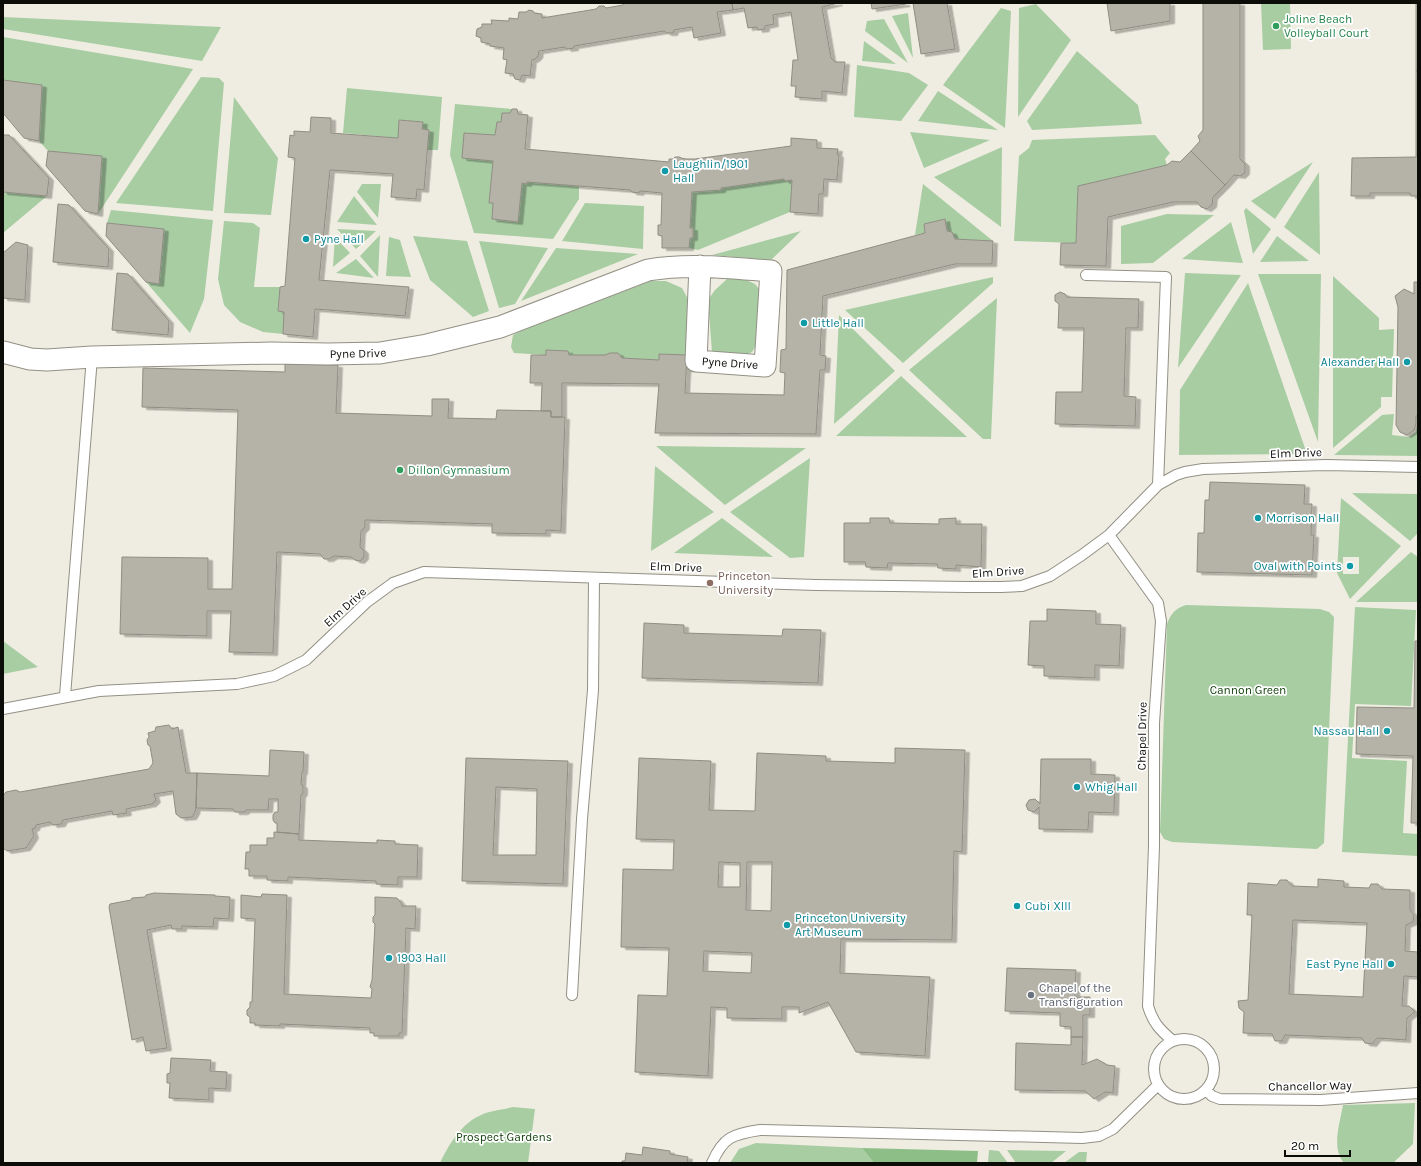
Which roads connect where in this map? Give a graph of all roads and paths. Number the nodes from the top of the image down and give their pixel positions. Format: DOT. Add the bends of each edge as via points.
graph roads {
  1 [pos="700,266"];
  2 [pos="1086,275"];
  3 [pos="3,352"];
  4 [pos="92,357"];
  5 [pos="1418,467"];
  6 [pos="1158,485"];
  7 [pos="1109,535"];
  8 [pos="594,579"];
  9 [pos="65,696"];
  10 [pos="3,710"];
  11 [pos="572,995"];
  12 [pos="1173,1041"];
  13 [pos="1158,1085"];
  14 [pos="1206,1090"];
  15 [pos="1418,1093"];
  16 [pos="712,1163"];
  1 -- 1 [label="street, Pyne Drive" via="771,271 765,366 696,361"];
  1 -- 4 [label="street, Pyne Drive" via="668,266 648,270 500,327 427,345 380,353"];
  2 -- 6 [label="lane" via="1166,277"];
  3 -- 4 [label="street, Pyne Drive" via="46,360"];
  4 -- 9 [label="lane"];
  5 -- 6 [label="lane, Elm Drive" via="1203,469 1184,472"];
  6 -- 7 [label="lane, Elm Drive"];
  7 -- 8 [label="lane, Elm Drive" via="1050,576 1022,586 953,587"];
  7 -- 12 [label="lane, Chapel Drive" via="1158,603 1161,621 1154,723 1154,846 1148,1006 1152,1018 1162,1032"];
  8 -- 9 [label="lane, Elm Drive" via="424,572 393,583 367,602 306,660 274,676 237,684 99,691"];
  8 -- 11 [label="lane" via="593,690 582,812"];
  9 -- 10 [label="lane, Elm Drive"];
  12 -- 13 [label="lane" via="1164,1047 1154,1065"];
  12 -- 14 [label="lane" via="1193,1040 1203,1045 1210,1053 1214,1073"];
  13 -- 14 [label="lane" via="1165,1093 1177,1099 1188,1100"];
  13 -- 16 [label="lane" via="1113,1129 1099,1136 1063,1139 760,1130 731,1137 717,1152"];
  14 -- 15 [label="lane, Chancellor Way" via="1220,1099 1321,1100"];
}
